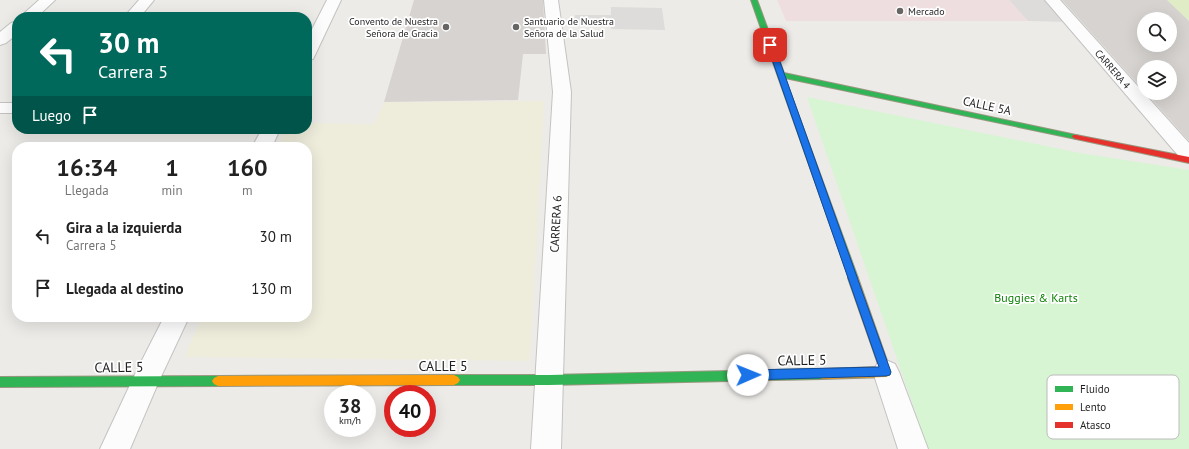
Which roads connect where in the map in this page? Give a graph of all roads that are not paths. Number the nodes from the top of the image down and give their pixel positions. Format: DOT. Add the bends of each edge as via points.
graph roads {
  1 [pos="48,0"];
  2 [pos="147,0"];
  3 [pos="334,0"];
  4 [pos="551,0"];
  5 [pos="754,0"];
  6 [pos="1052,0"];
  7 [pos="34,12"];
  8 [pos="136,12"];
  9 [pos="12,30"];
  10 [pos="0,40"];
  11 [pos="312,45"];
  12 [pos="781,75"];
  13 [pos="0,108"];
  14 [pos="12,108"];
  15 [pos="1189,155"];
  16 [pos="1189,160"];
  17 [pos="175,322"];
  18 [pos="886,372"];
  19 [pos="146,380"];
  20 [pos="549,380"];
  21 [pos="0,382"];
  22 [pos="115,449"];
  23 [pos="546,449"];
  24 [pos="913,449"];
  1 -- 7 [label="street"];
  2 -- 8 [label="street"];
  3 -- 11 [label="street"];
  4 -- 20 [label="street, CARRERA 6" via="562,92"];
  5 -- 12 [label="street"];
  6 -- 15 [label="street, CARRERA 4"];
  9 -- 10 [label="street"];
  12 -- 16 [label="street, CALLE 5A"];
  12 -- 18 [label="street"];
  13 -- 14 [label="street"];
  17 -- 19 [label="street"];
  18 -- 20 [label="street, CALLE 5"];
  18 -- 24 [label="street"];
  19 -- 20 [label="street, CALLE 5"];
  19 -- 21 [label="street, CALLE 5"];
  19 -- 22 [label="street"];
  20 -- 23 [label="street, CARRERA 6"];
}
